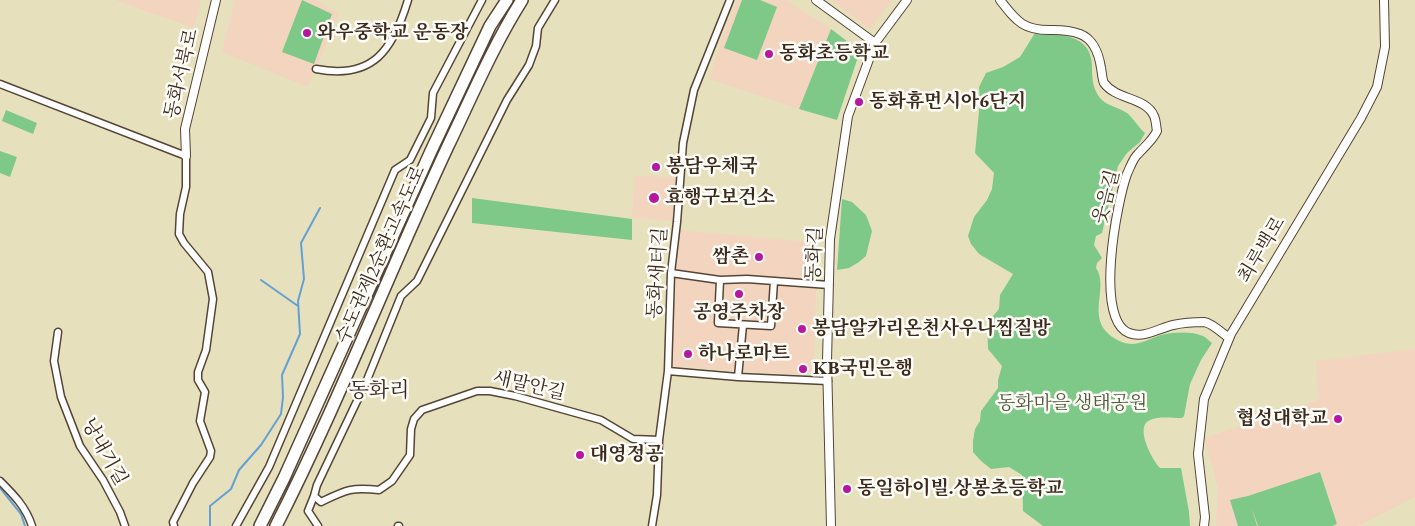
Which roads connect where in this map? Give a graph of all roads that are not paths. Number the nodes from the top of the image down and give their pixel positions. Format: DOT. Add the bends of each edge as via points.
graph roads {
  1 [pos="216,0"];
  2 [pos="408,0"];
  3 [pos="482,0"];
  4 [pos="506,0"];
  5 [pos="522,0"];
  6 [pos="555,0"];
  7 [pos="730,0"];
  8 [pos="816,0"];
  9 [pos="907,0"];
  10 [pos="1000,0"];
  11 [pos="1384,0"];
  12 [pos="874,43"];
  13 [pos="316,69"];
  14 [pos="0,84"];
  15 [pos="186,156"];
  16 [pos="671,273"];
  17 [pos="720,280"];
  18 [pos="774,281"];
  19 [pos="829,285"];
  20 [pos="743,325"];
  21 [pos="58,332"];
  22 [pos="1229,338"];
  23 [pos="668,371"];
  24 [pos="738,377"];
  25 [pos="828,380"];
  26 [pos="659,440"];
  27 [pos="284,478"];
  28 [pos="0,481"];
  29 [pos="314,496"];
  30 [pos="32,526"];
  31 [pos="125,526"];
  32 [pos="174,526"];
  33 [pos="236,526"];
  34 [pos="253,526"];
  35 [pos="260,526"];
  36 [pos="276,526"];
  37 [pos="318,526"];
  38 [pos="652,526"];
  39 [pos="831,526"];
  40 [pos="1204,526"];
  1 -- 15 [label="street, 동화서북로" via="185,129"];
  2 -- 13 [label="street" via="388,48 367,65 348,70"];
  3 -- 33 [label="street" via="433,93 431,118 410,160 395,170 268,467"];
  4 -- 27 [label="highway, 수도권제2순환고속도로" via="490,26 436,142"];
  5 -- 36 [label="highway, 수도권제2순환고속도로" via="502,32 433,179 345,380"];
  6 -- 29 [label="street" via="538,28 529,65 507,100 417,281 401,296"];
  7 -- 16 [label="street, 동화새터길" via="694,90 683,143"];
  8 -- 12 [label="street"];
  9 -- 12 [label="street, 동화길"];
  10 -- 22 [label="street, 웃음길" via="1026,27 1080,34 1094,46 1103,81 1108,87 1141,103 1154,114 1157,131 1151,142 1136,155 1127,174 1114,234 1111,285 1114,316 1122,329 1139,336 1174,324 1205,322"];
  11 -- 22 [label="street, 최루백로" via="1385,47 1377,87"];
  12 -- 19 [label="street, 동화길" via="848,116 830,239"];
  14 -- 15 [label="street"];
  15 -- 32 [label="street" via="186,187 179,234 208,272 212,299 206,350 198,380 205,392 200,421 212,451"];
  16 -- 17 [label="street"];
  16 -- 23 [label="street, 동화새터길"];
  17 -- 18 [label="street"];
  17 -- 20 [label="street" via="718,323"];
  18 -- 19 [label="street"];
  18 -- 20 [label="street" via="771,326"];
  19 -- 25 [label="street, 동화길"];
  20 -- 24 [label="street"];
  21 -- 31 [label="street, 낭내기길" via="54,361 61,397 80,446 103,480"];
  22 -- 40 [label="street, 최루백로" via="1204,399 1198,454"];
  23 -- 24 [label="street"];
  23 -- 26 [label="street, 동화새터길"];
  24 -- 25 [label="street"];
  25 -- 39 [label="street, 동화길"];
  26 -- 29 [label="street, 새말안길" via="633,439 601,420 490,390 477,391 422,410 411,428 410,455 392,481 379,490 357,488 321,502"];
  26 -- 38 [label="street, 동화새터길"];
  27 -- 34 [label="highway"];
  27 -- 35 [label="highway, 수도권제2순환고속도로"];
  28 -- 30 [label="street" via="27,512"];
  29 -- 37 [label="street" via="308,511"];
}
